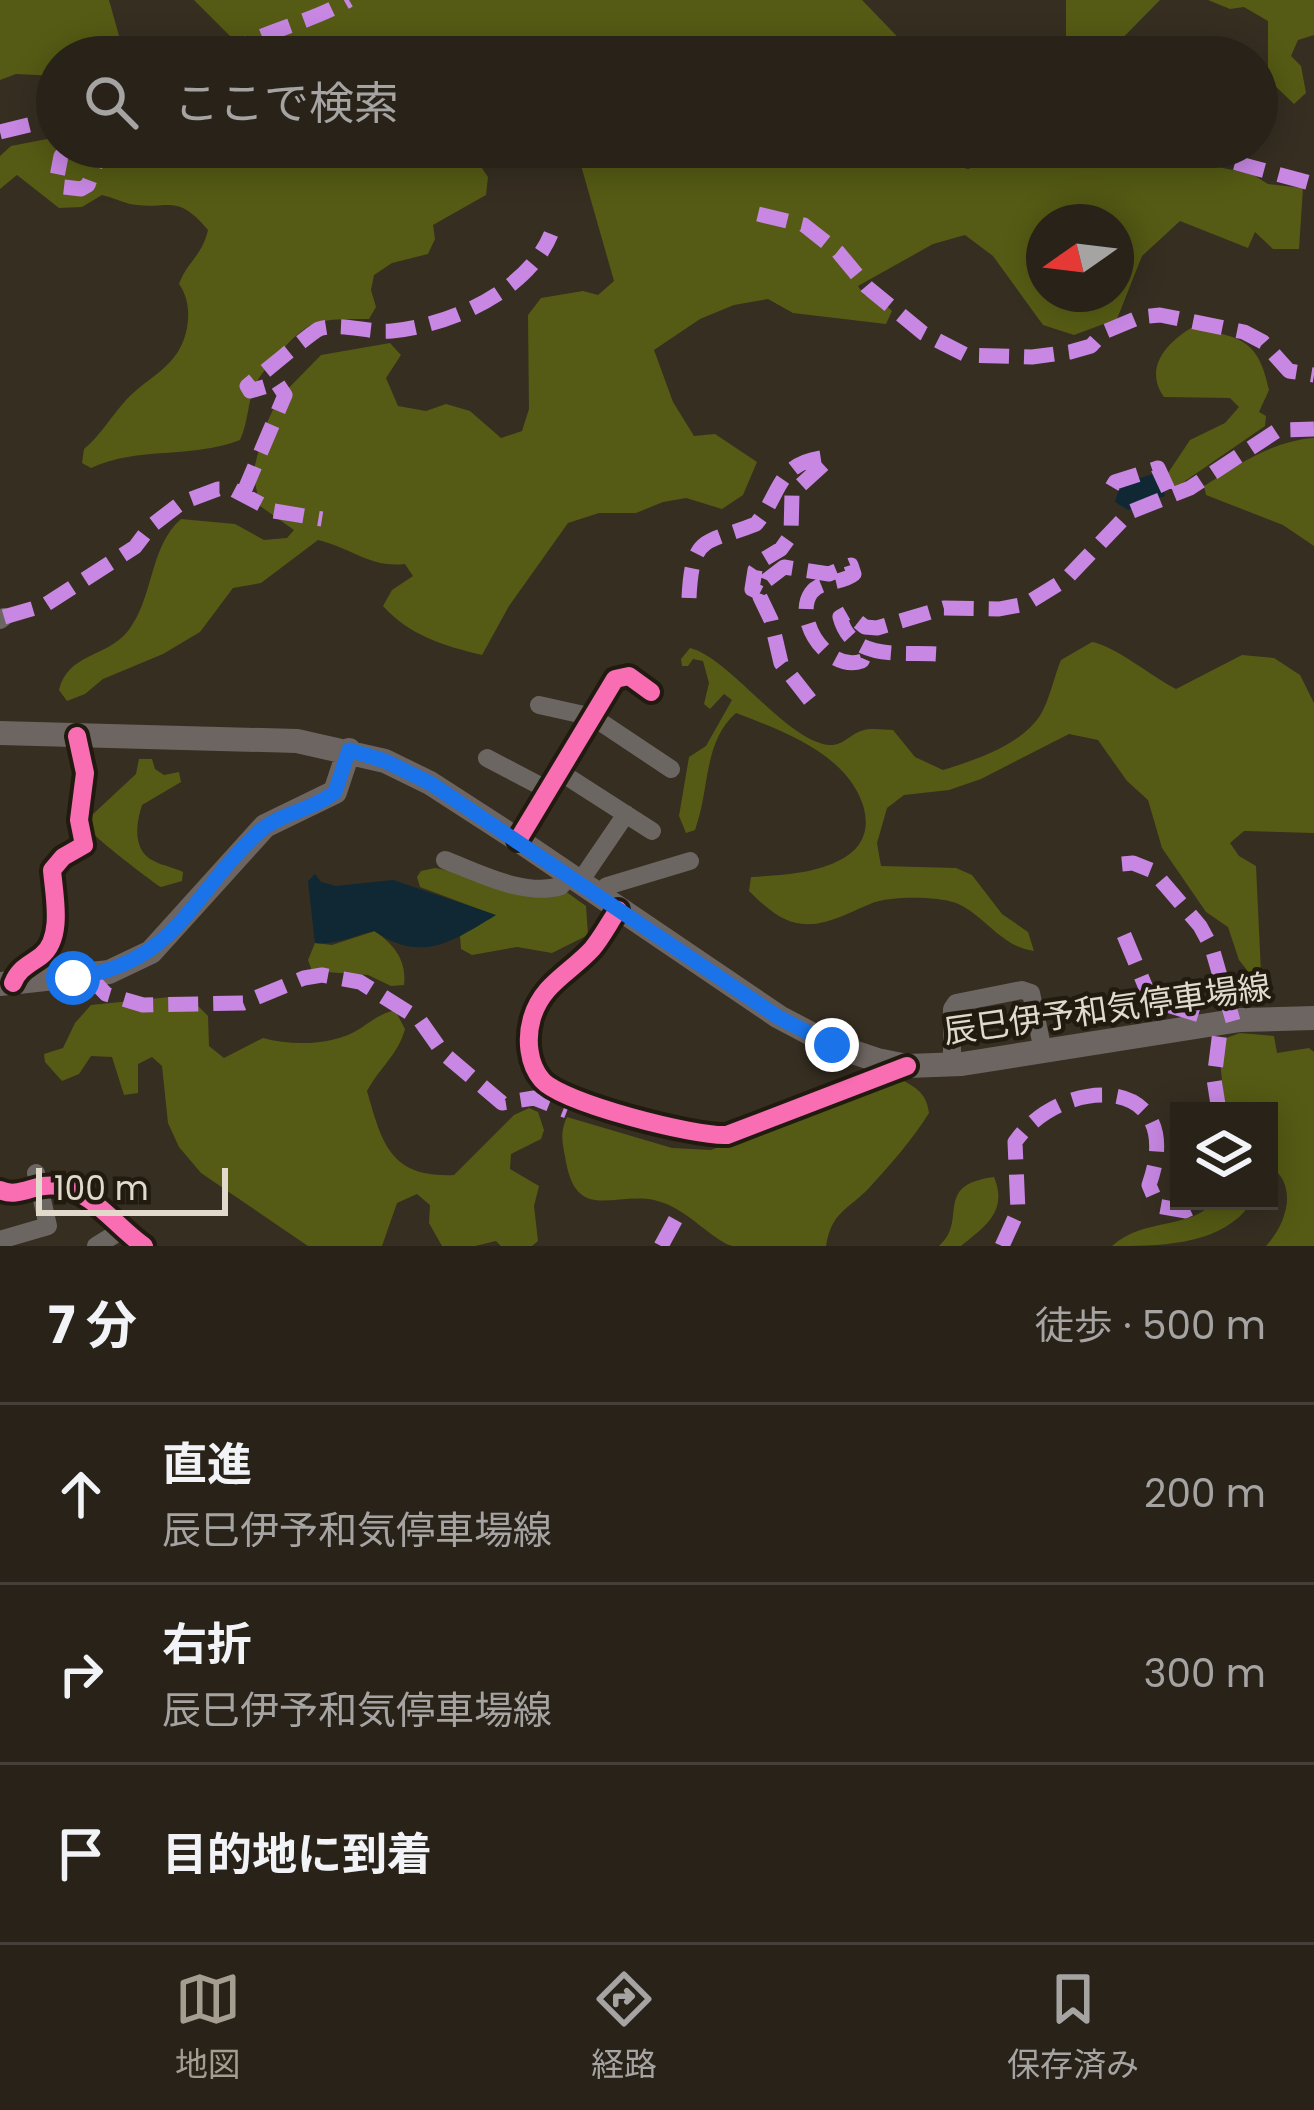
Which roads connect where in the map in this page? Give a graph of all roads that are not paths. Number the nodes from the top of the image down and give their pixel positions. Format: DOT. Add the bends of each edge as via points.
graph roads {
  1 [pos="651,692"];
  2 [pos="539,705"];
  3 [pos="593,717"];
  4 [pos="0,733"];
  5 [pos="77,736"];
  6 [pos="349,750"];
  7 [pos="487,758"];
  8 [pos="671,769"];
  9 [pos="560,772"];
  10 [pos="548,790"];
  11 [pos="626,814"];
  12 [pos="652,831"];
  13 [pos="518,839"];
  14 [pos="445,860"];
  15 [pos="689,861"];
  16 [pos="581,884"];
  17 [pos="618,910"];
  18 [pos="7,983"];
  19 [pos="1314,1018"];
  20 [pos="1043,1051"];
  21 [pos="952,1065"];
  22 [pos="907,1066"];
  23 [pos="38,1180"];
  24 [pos="0,1190"];
  25 [pos="122,1230"];
  26 [pos="0,1240"];
  27 [pos="96,1246"];
  28 [pos="144,1246"];
  1 -- 3 [label="street" via="629,676 615,679"];
  2 -- 3 [label="street"];
  3 -- 8 [label="street"];
  3 -- 9 [label="street"];
  4 -- 5 [label="main road, 辰巳伊予和気停車場線"];
  5 -- 6 [label="main road, 辰巳伊予和気停車場線" via="297,740"];
  5 -- 18 [label="street" via="86,772 84,845 52,870 48,950"];
  6 -- 13 [label="main road, 辰巳伊予和気停車場線" via="430,783"];
  6 -- 18 [label="main road" via="335,792 265,826 151,952 109,972"];
  7 -- 10 [label="street"];
  9 -- 10 [label="street"];
  9 -- 11 [label="street"];
  10 -- 13 [label="street"];
  11 -- 12 [label="street"];
  11 -- 16 [label="street"];
  13 -- 16 [label="main road, 辰巳伊予和気停車場線"];
  14 -- 16 [label="street" via="522,887"];
  15 -- 16 [label="street" via="610,885"];
  16 -- 17 [label="main road, 辰巳伊予和気停車場線"];
  17 -- 22 [label="main road, 辰巳伊予和気停車場線" via="807,1033"];
  17 -- 22 [label="street" via="532,1016 531,1060 565,1096 727,1135"];
  19 -- 20 [label="main road, 辰巳伊予和気停車場線" via="1240,1020"];
  20 -- 21 [label="main road, 辰巳伊予和気停車場線"];
  20 -- 21 [label="street" via="1030,993 1022,990 956,1003"];
  21 -- 22 [label="main road, 辰巳伊予和気停車場線"];
  23 -- 24 [label="street" via="14,1194"];
  23 -- 25 [label="street" via="84,1193"];
  23 -- 26 [label="street" via="48,1226"];
  25 -- 27 [label="street"];
  25 -- 28 [label="street"];
}
